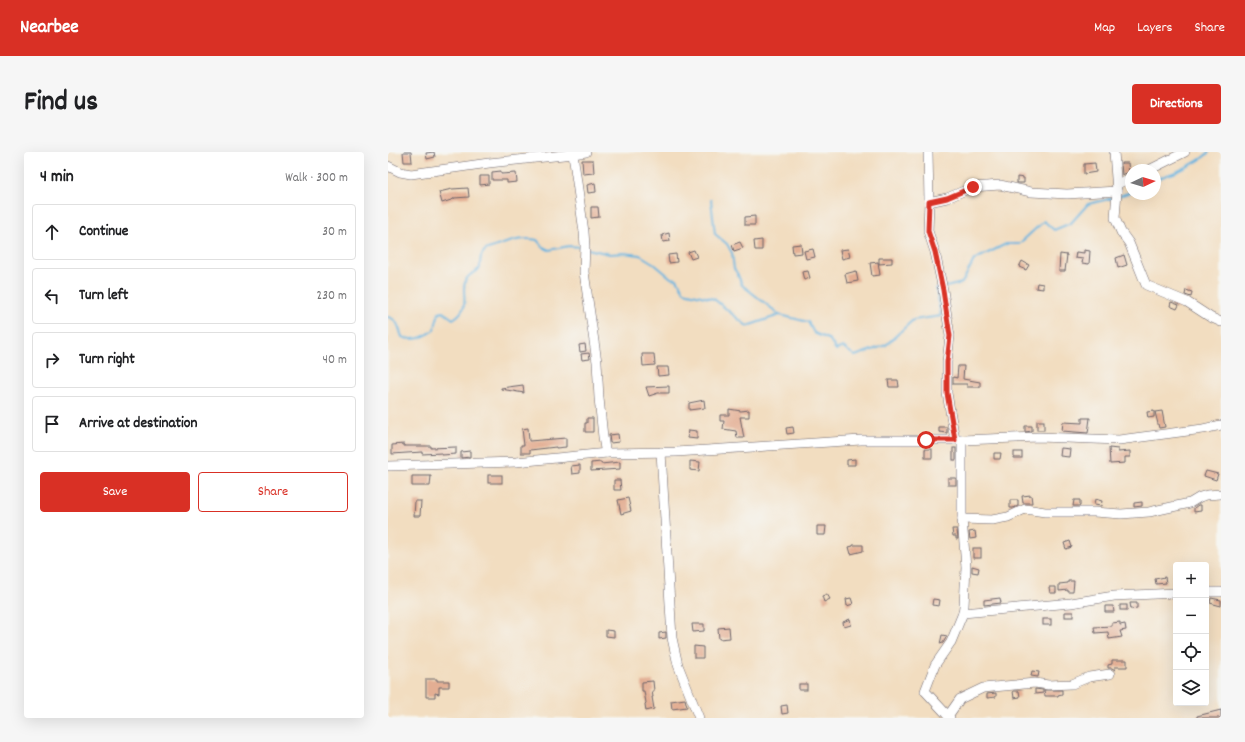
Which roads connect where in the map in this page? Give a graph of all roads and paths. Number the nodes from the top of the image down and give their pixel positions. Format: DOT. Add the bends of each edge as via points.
graph roads {
  1 [pos="586,152"];
  2 [pos="928,152"];
  3 [pos="1114,152"];
  4 [pos="1185,152"];
  5 [pos="574,154"];
  6 [pos="1161,164"];
  7 [pos="388,166"];
  8 [pos="1125,182"];
  9 [pos="1117,188"];
  10 [pos="929,202"];
  11 [pos="1221,322"];
  12 [pos="1221,425"];
  13 [pos="959,440"];
  14 [pos="661,452"];
  15 [pos="606,453"];
  16 [pos="388,466"];
  17 [pos="1221,494"];
  18 [pos="962,519"];
  19 [pos="1209,592"];
  20 [pos="1221,592"];
  21 [pos="1173,593"];
  22 [pos="963,613"];
  23 [pos="1110,674"];
  24 [pos="949,717"];
  25 [pos="699,718"];
  1 -- 5 [label="street"];
  2 -- 10 [label="street"];
  3 -- 9 [label="street"];
  4 -- 6 [label="street"];
  5 -- 7 [label="street" via="411,174"];
  5 -- 15 [label="street" via="584,232 584,272 597,362"];
  8 -- 9 [label="street"];
  9 -- 10 [label="street" via="1060,194 1031,192 1000,185 973,187 947,198"];
  9 -- 11 [label="street" via="1115,218 1129,243 1146,285 1188,302"];
  10 -- 13 [label="street" via="928,231 943,290 950,336 947,393"];
  12 -- 13 [label="street" via="1119,440 1039,437"];
  13 -- 14 [label="street" via="861,440"];
  13 -- 18 [label="street"];
  14 -- 15 [label="street"];
  14 -- 25 [label="street" via="672,638 678,665"];
  15 -- 16 [label="street" via="516,462"];
  17 -- 18 [label="street" via="1207,495 1190,503 1149,512 1121,514 1025,509 1008,517 992,520"];
  18 -- 22 [label="street" via="966,567"];
  19 -- 20 [label="street"];
  21 -- 22 [label="street" via="1114,596 1071,603"];
  22 -- 24 [label="street" via="951,642 935,665 925,691"];
  23 -- 24 [label="street" via="1090,677 1072,684 1035,683 983,688 960,699"];
}
